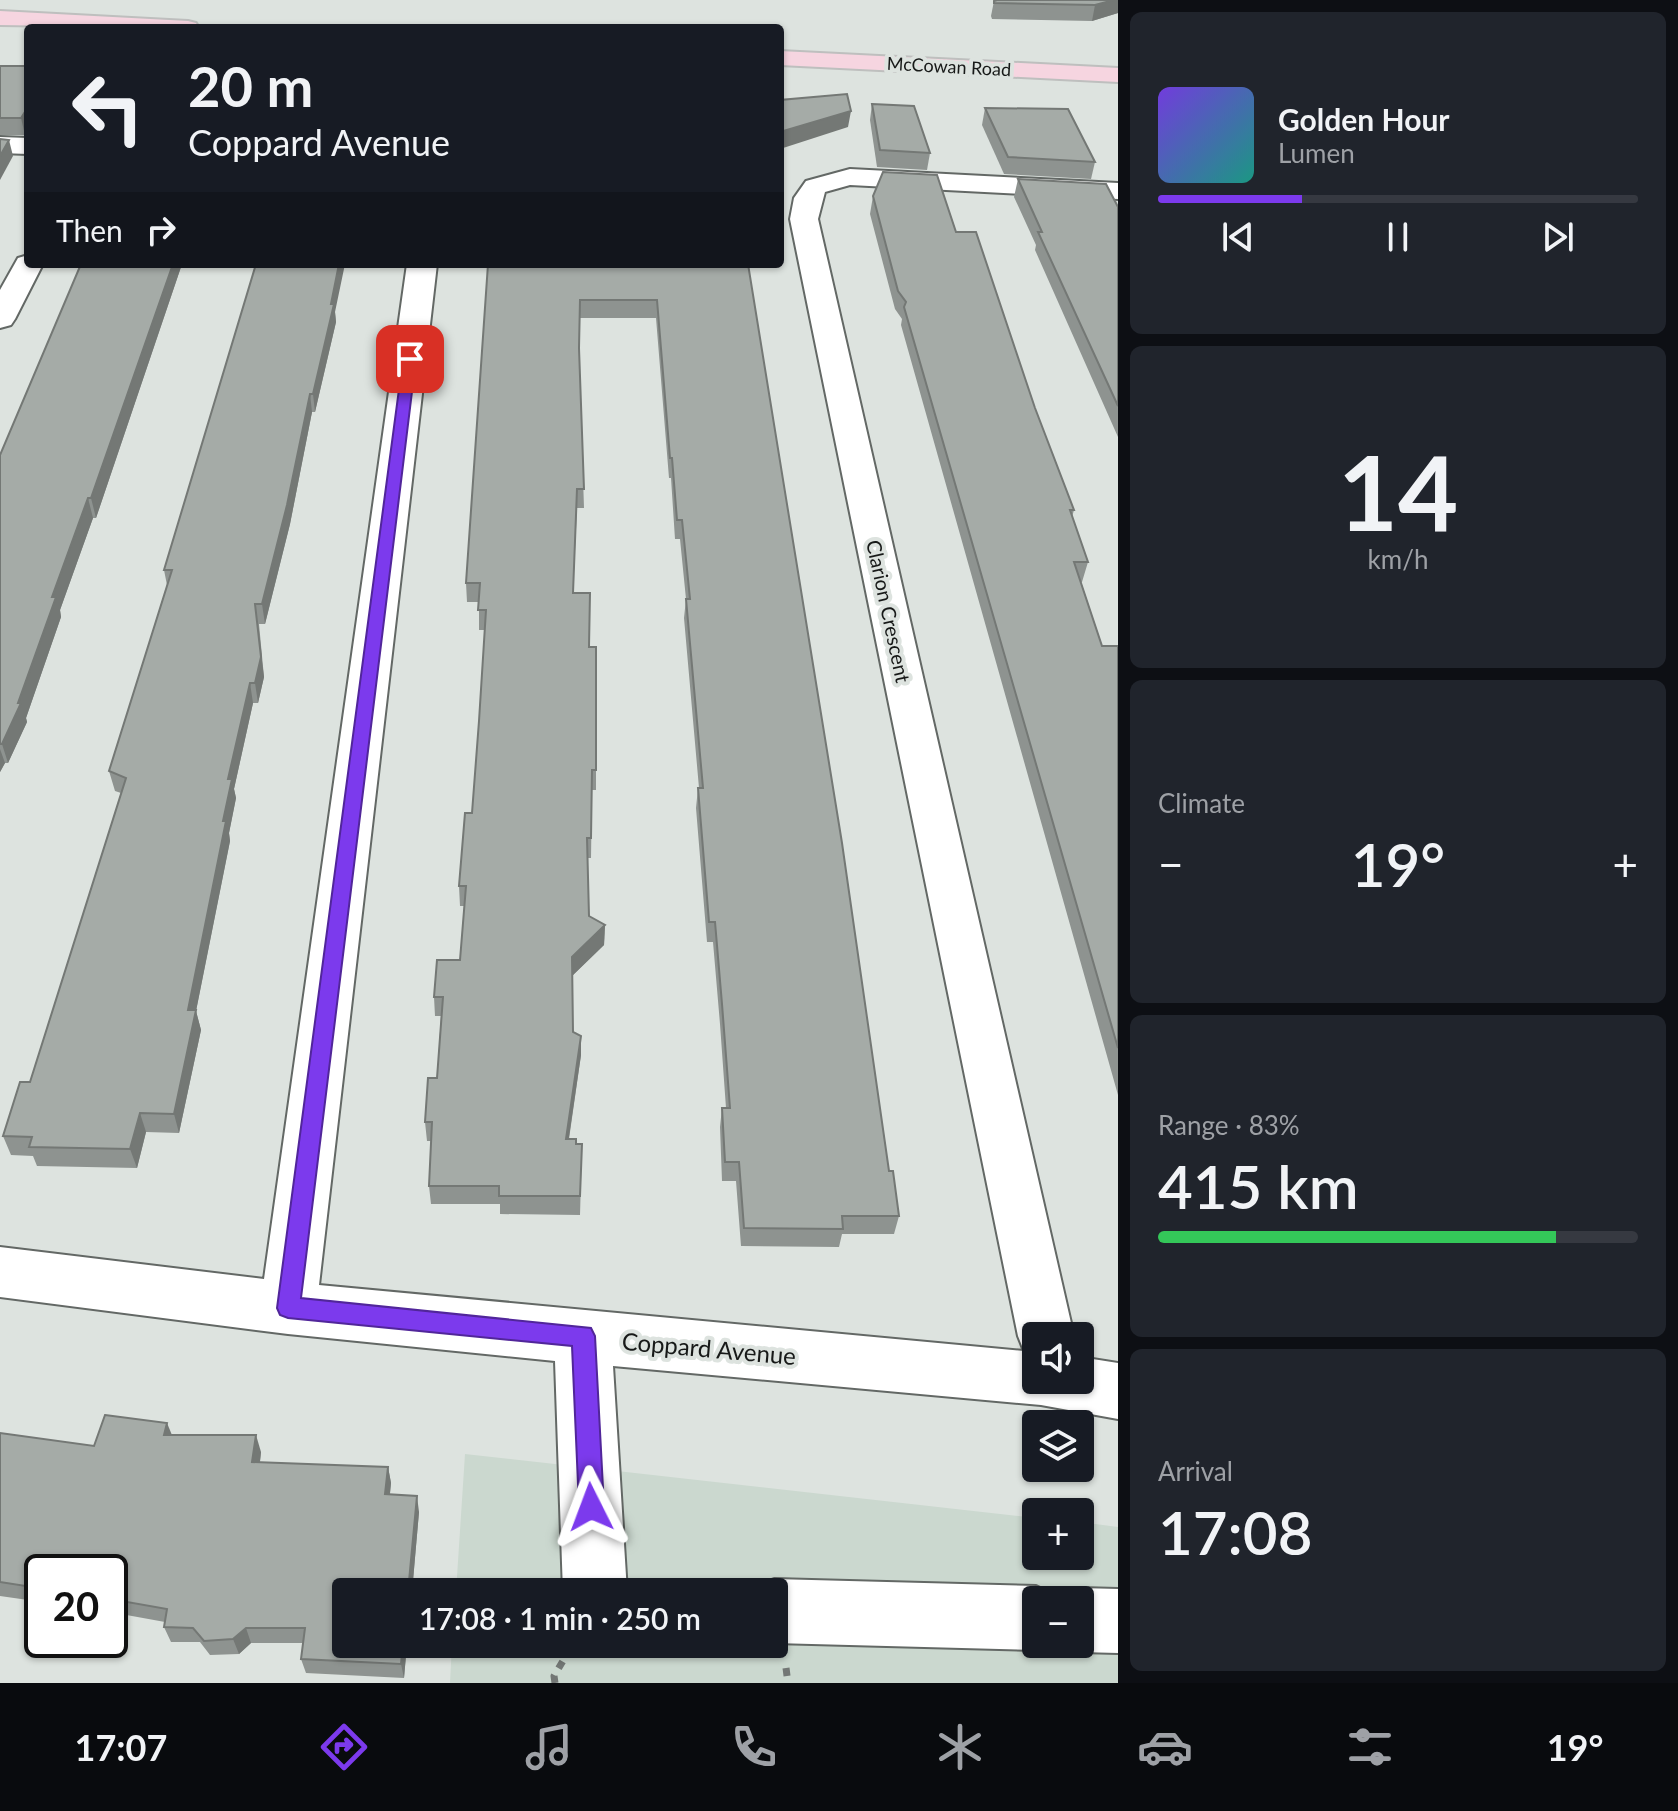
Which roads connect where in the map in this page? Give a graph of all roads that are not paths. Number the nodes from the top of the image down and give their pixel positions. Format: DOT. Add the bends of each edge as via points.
graph roads {
  1 [pos="0,18"];
  2 [pos="113,24"];
  3 [pos="784,58"];
  4 [pos="1118,75"];
  5 [pos="0,145"];
  6 [pos="24,146"];
  7 [pos="1118,191"];
  8 [pos="26,268"];
  9 [pos="421,268"];
  10 [pos="0,319"];
  11 [pos="0,1272"];
  12 [pos="288,1308"];
  13 [pos="1043,1322"];
  14 [pos="583,1336"];
  15 [pos="1022,1378"];
  16 [pos="1094,1387"];
  17 [pos="1118,1391"];
  18 [pos="594,1578"];
  19 [pos="788,1611"];
  20 [pos="1022,1618"];
  21 [pos="1094,1620"];
  22 [pos="1118,1621"];
  1 -- 2 [label="main road"];
  3 -- 4 [label="main road, McCowan Road"];
  5 -- 6 [label="street"];
  7 -- 13 [label="street, Clarion Crescent" via="850,177 819,182 807,197 804,219"];
  8 -- 10 [label="street"];
  9 -- 12 [label="street"];
  11 -- 12 [label="street, Coppard Avenue"];
  12 -- 14 [label="street, Coppard Avenue"];
  14 -- 15 [label="street, Coppard Avenue"];
  14 -- 18 [label="street"];
  16 -- 17 [label="street"];
  19 -- 20 [label="street"];
  21 -- 22 [label="street"];
}
